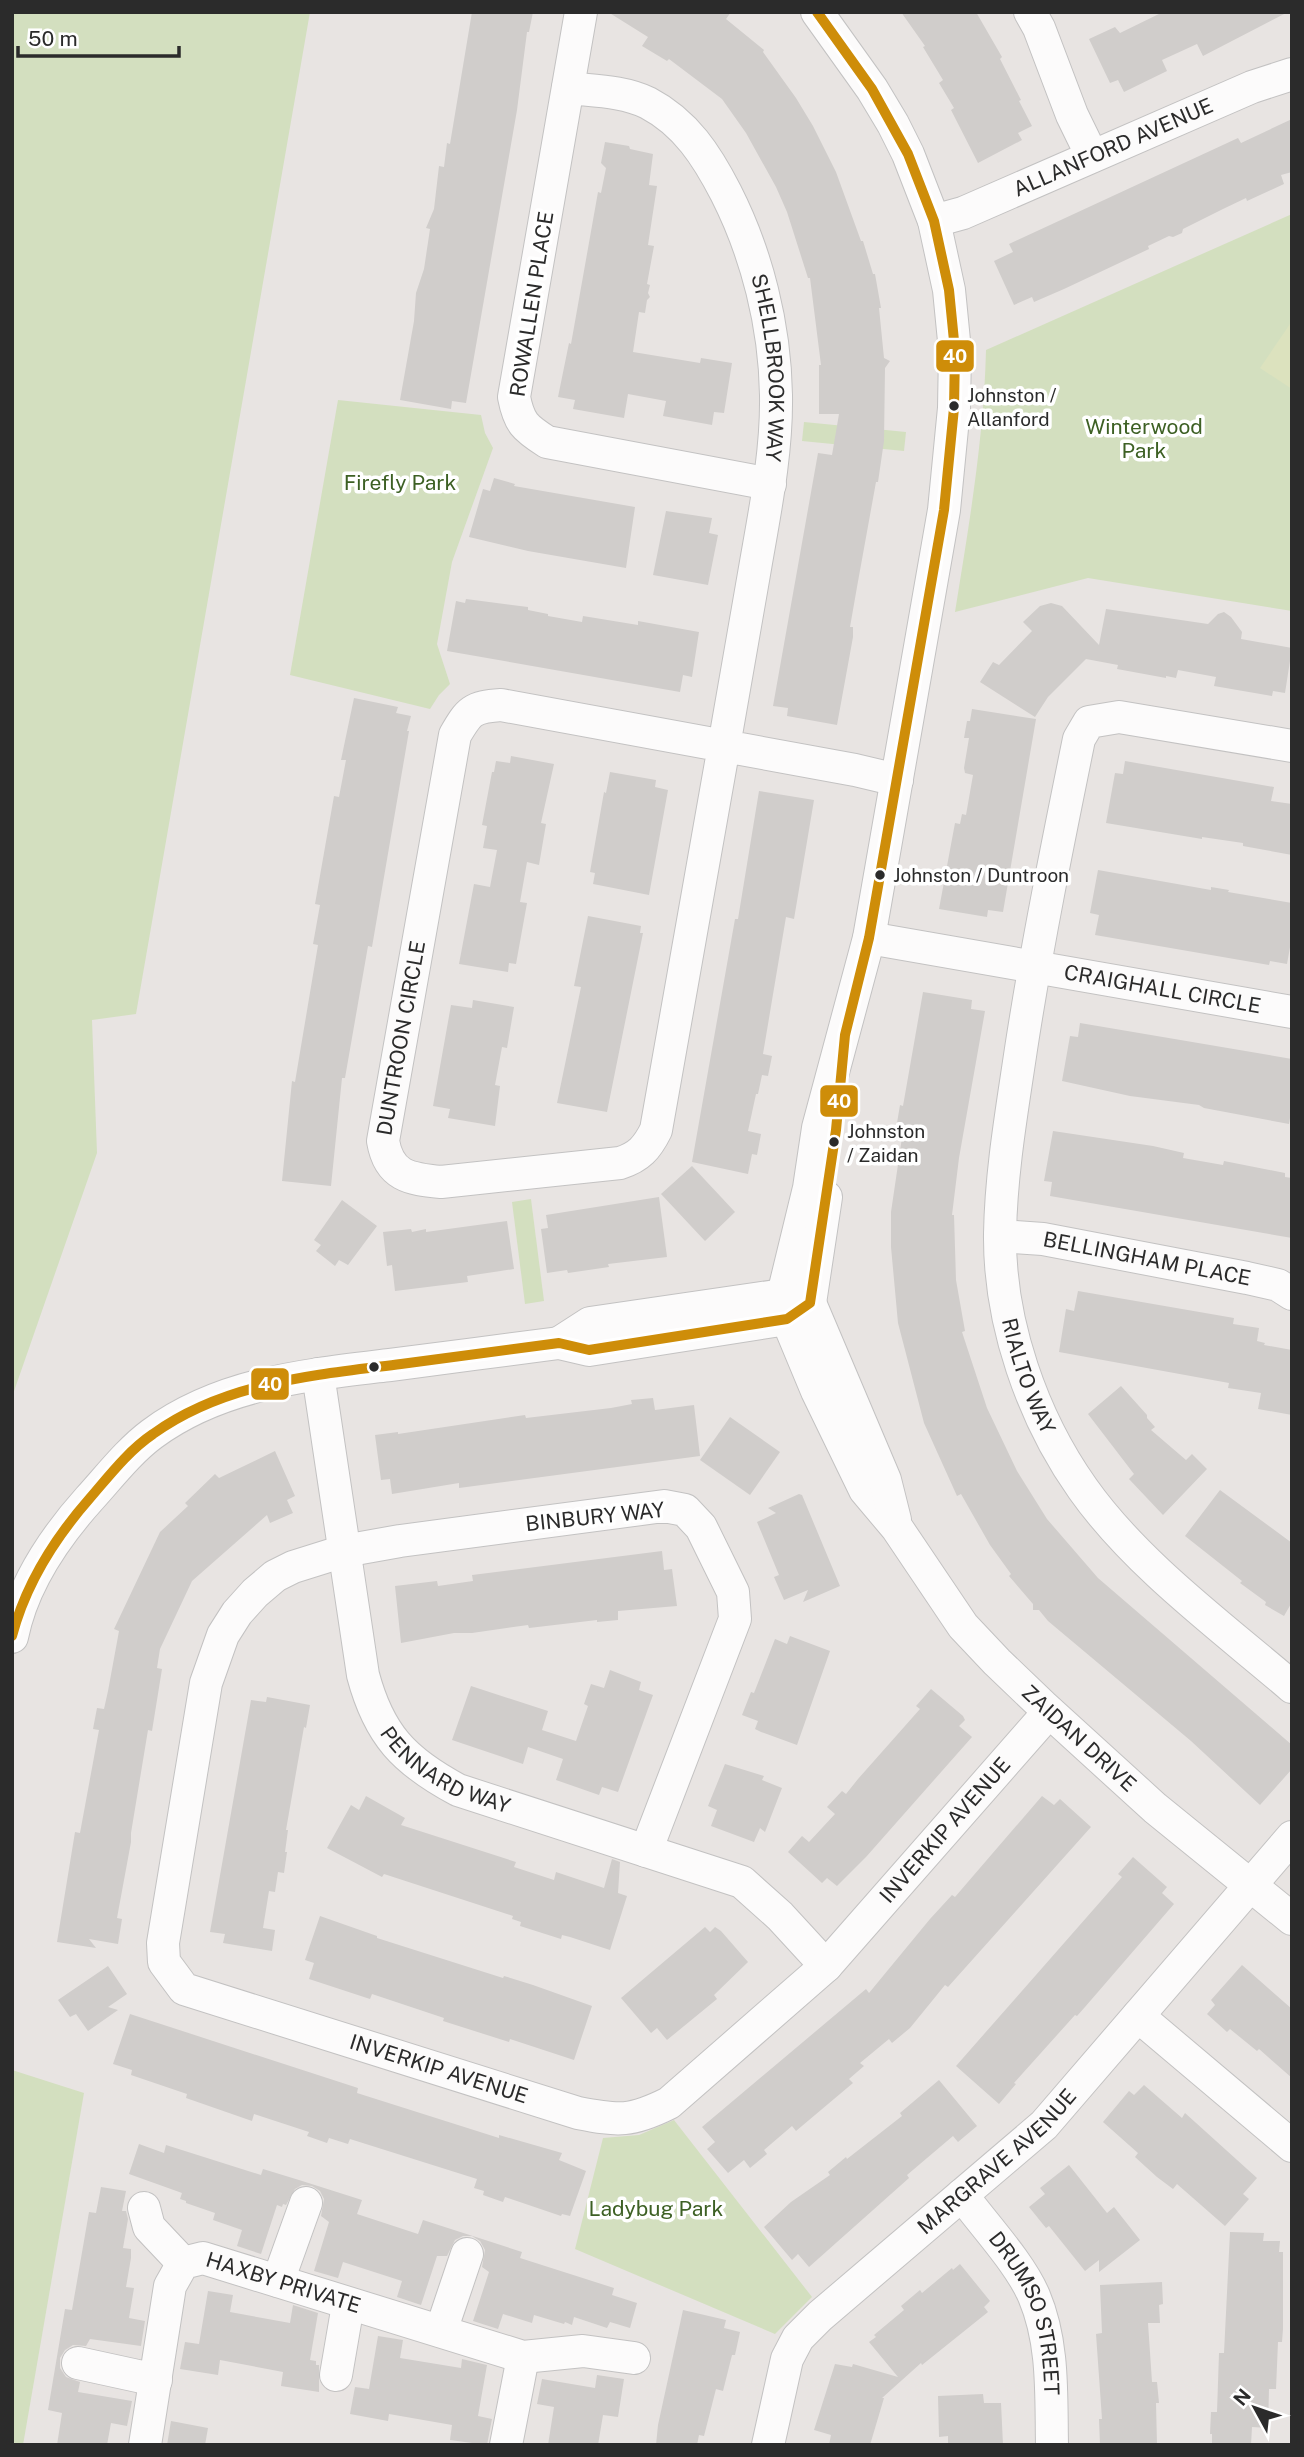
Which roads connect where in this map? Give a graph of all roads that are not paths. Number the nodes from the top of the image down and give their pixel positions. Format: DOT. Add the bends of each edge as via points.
graph roads {
  1 [pos="581,12"];
  2 [pos="817,12"];
  3 [pos="1030,12"];
  4 [pos="1292,74"];
  5 [pos="568,88"];
  6 [pos="1092,156"];
  7 [pos="934,221"];
  8 [pos="770,484"];
  9 [pos="1292,746"];
  10 [pos="723,747"];
  11 [pos="897,780"];
  12 [pos="869,938"];
  13 [pos="1033,967"];
  14 [pos="1292,1012"];
  15 [pos="1000,1236"];
  16 [pos="1292,1294"];
  17 [pos="793,1306"];
  18 [pos="318,1374"];
  19 [pos="344,1551"];
  20 [pos="12,1637"];
  21 [pos="1292,1687"];
  22 [pos="1049,1712"];
  23 [pos="1292,1837"];
  24 [pos="646,1852"];
  25 [pos="1251,1884"];
  26 [pos="1292,1919"];
  27 [pos="826,1966"];
  28 [pos="1138,2015"];
  29 [pos="1292,2146"];
  30 [pos="962,2195"];
  31 [pos="306,2203"];
  32 [pos="144,2208"];
  33 [pos="467,2254"];
  34 [pos="183,2263"];
  35 [pos="278,2281"];
  36 [pos="348,2305"];
  37 [pos="441,2331"];
  38 [pos="523,2357"];
  39 [pos="634,2358"];
  40 [pos="78,2363"];
  41 [pos="336,2375"];
  42 [pos="156,2379"];
  43 [pos="145,2445"];
  44 [pos="506,2445"];
  45 [pos="768,2445"];
  46 [pos="1052,2445"];
  1 -- 5 [label="street, ROWALLEN PLACE"];
  2 -- 7 [label="street" via="893,124"];
  3 -- 6 [label="street"];
  4 -- 6 [label="street, ALLANFORD AVENUE"];
  5 -- 8 [label="street, SHELLBROOK WAY" via="623,94 672,118 696,142 735,210 767,310 773,351 776,396"];
  5 -- 8 [label="street, ROWALLEN PLACE" via="514,397 518,416 527,429 547,442"];
  6 -- 7 [label="street, ALLANFORD AVENUE" via="963,214"];
  7 -- 11 [label="street" via="949,290 954,408 944,510"];
  8 -- 10 [label="street, SHELLBROOK WAY"];
  9 -- 13 [label="street" via="1119,717 1089,722 1079,739"];
  10 -- 10 [label="street, DUNTROON CIRCLE" via="501,705 467,714 455,735 383,1141 385,1156 398,1173 413,1180 440,1182 620,1163 648,1147 656,1130"];
  10 -- 11 [label="street, DUNTROON CIRCLE"];
  11 -- 12 [label="street"];
  12 -- 13 [label="street, CRAIGHALL CIRCLE"];
  12 -- 17 [label="street" via="845,1035 836,1130"];
  13 -- 14 [label="street, CRAIGHALL CIRCLE"];
  13 -- 15 [label="street, RIALTO WAY" via="1005,1158"];
  15 -- 16 [label="street, BELLINGHAM PLACE" via="1044,1239 1247,1278 1278,1285"];
  15 -- 21 [label="street, RIALTO WAY" via="1006,1302 1019,1363 1057,1447 1083,1489 1157,1571"];
  17 -- 18 [label="street" via="589,1350 559,1343"];
  17 -- 22 [label="street, ZAIDAN DRIVE" via="817,1391 865,1490 897,1528 963,1626"];
  18 -- 19 [label="street, PENNARD WAY"];
  18 -- 20 [label="street" via="233,1393 152,1434 71,1519 40,1566 16,1617"];
  19 -- 24 [label="street, PENNARD WAY" via="370,1702 382,1727 418,1767 458,1790"];
  19 -- 24 [label="street, BINBURY WAY" via="664,1506 685,1510 701,1527 733,1592 735,1619"];
  19 -- 27 [label="street, INVERKIP AVENUE" via="275,1576 237,1613 212,1661 163,1943 164,1962 184,1989 578,2113 618,2120 642,2116 669,2103"];
  22 -- 25 [label="street, ZAIDAN DRIVE" via="1155,1808"];
  22 -- 27 [label="street, INVERKIP AVENUE"];
  23 -- 25 [label="street"];
  24 -- 27 [label="street, PENNARD WAY" via="742,1882"];
  25 -- 26 [label="street, ZAIDAN DRIVE"];
  25 -- 28 [label="street, MARGRAVE AVENUE"];
  28 -- 29 [label="street"];
  28 -- 30 [label="street, MARGRAVE AVENUE" via="1044,2124"];
  30 -- 45 [label="street, MARGRAVE AVENUE" via="797,2338 782,2374"];
  30 -- 46 [label="street, DRUMSO STREET" via="1034,2294 1051,2365"];
  31 -- 35 [label="street"];
  32 -- 34 [label="street" via="149,2227"];
  33 -- 37 [label="street"];
  34 -- 35 [label="street, HAXBY PRIVATE" via="203,2258"];
  34 -- 42 [label="street, HAXBY PRIVATE" via="170,2286"];
  35 -- 36 [label="street, HAXBY PRIVATE"];
  36 -- 37 [label="street, HAXBY PRIVATE"];
  36 -- 41 [label="street"];
  37 -- 38 [label="street, HAXBY PRIVATE"];
  38 -- 39 [label="street" via="583,2351"];
  38 -- 44 [label="street"];
  40 -- 42 [label="street"];
  42 -- 43 [label="street, HAXBY PRIVATE"];
}
